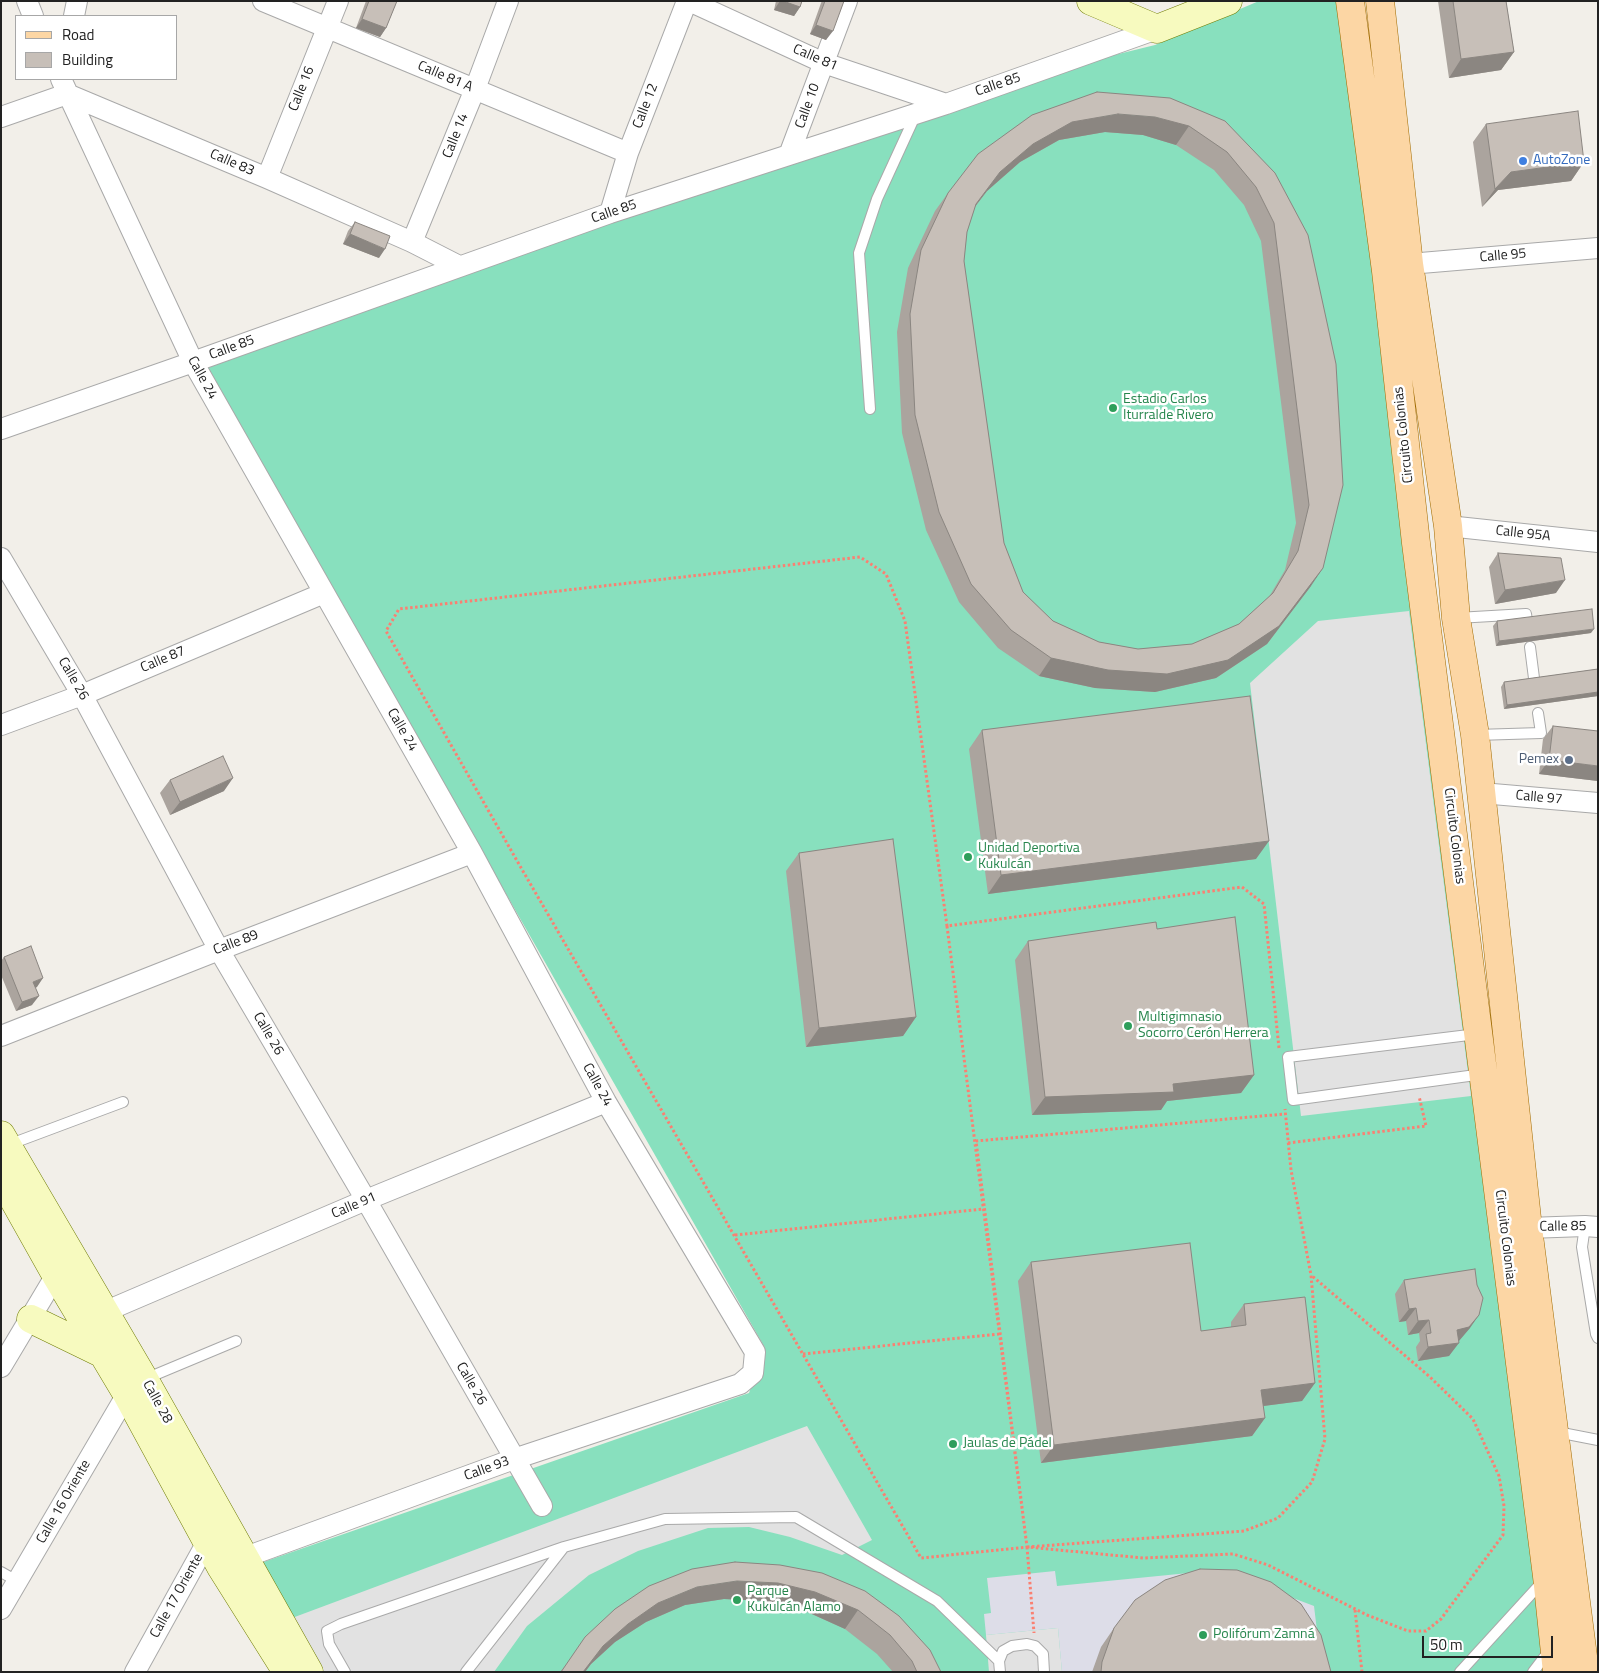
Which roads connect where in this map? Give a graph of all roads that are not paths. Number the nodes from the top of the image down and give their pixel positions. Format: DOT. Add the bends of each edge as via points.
graph roads {
  1 [pos="27,1"];
  2 [pos="77,1"];
  3 [pos="263,1"];
  4 [pos="338,1"];
  5 [pos="508,1"];
  6 [pos="688,1"];
  7 [pos="848,1"];
  8 [pos="1091,1"];
  9 [pos="1228,1"];
  10 [pos="1350,1"];
  11 [pos="1380,1"];
  12 [pos="33,15"];
  13 [pos="74,15"];
  14 [pos="327,28"];
  15 [pos="1157,29"];
  16 [pos="824,63"];
  17 [pos="63,84"];
  18 [pos="475,89"];
  19 [pos="946,104"];
  20 [pos="916,114"];
  21 [pos="1,117"];
  22 [pos="628,153"];
  23 [pos="789,155"];
  24 [pos="267,178"];
  25 [pos="610,212"];
  26 [pos="412,242"];
  27 [pos="1598,248"];
  28 [pos="1409,264"];
  29 [pos="459,266"];
  30 [pos="193,362"];
  31 [pos="870,409"];
  32 [pos="1,429"];
  33 [pos="1448,526"];
  34 [pos="1598,542"];
  35 [pos="1,558"];
  36 [pos="324,593"];
  37 [pos="1456,618"];
  38 [pos="1528,626"];
  39 [pos="1530,648"];
  40 [pos="1535,686"];
  41 [pos="82,695"];
  42 [pos="1538,713"];
  43 [pos="1,725"];
  44 [pos="1475,735"];
  45 [pos="1481,793"];
  46 [pos="1598,803"];
  47 [pos="472,853"];
  48 [pos="219,950"];
  49 [pos="1479,1034"];
  50 [pos="1,1036"];
  51 [pos="1484,1074"];
  52 [pos="124,1102"];
  53 [pos="606,1102"];
  54 [pos="1505,1135"];
  55 [pos="4,1140"];
  56 [pos="1,1177"];
  57 [pos="366,1200"];
  58 [pos="1591,1226"];
  59 [pos="1528,1228"];
  60 [pos="56,1275"];
  61 [pos="104,1312"];
  62 [pos="31,1319"];
  63 [pos="1598,1338"];
  64 [pos="236,1341"];
  65 [pos="101,1353"];
  66 [pos="1,1367"];
  67 [pos="753,1373"];
  68 [pos="135,1387"];
  69 [pos="1554,1432"];
  70 [pos="1598,1440"];
  71 [pos="514,1459"];
  72 [pos="542,1506"];
  73 [pos="218,1536"];
  74 [pos="564,1547"];
  75 [pos="233,1562"];
  76 [pos="9,1576"];
  77 [pos="1548,1576"];
  78 [pos="1,1609"];
  79 [pos="1554,1644"];
  80 [pos="1000,1667"];
  81 [pos="135,1672"];
  82 [pos="287,1672"];
  83 [pos="309,1672"];
  84 [pos="345,1672"];
  85 [pos="466,1672"];
  86 [pos="1044,1672"];
  87 [pos="1460,1672"];
  88 [pos="1533,1672"];
  89 [pos="1557,1672"];
  90 [pos="1585,1672"];
  1 -- 12 [label="street"];
  2 -- 13 [label="street"];
  3 -- 14 [label="street, Calle 81 A"];
  4 -- 14 [label="street, Calle 16"];
  5 -- 18 [label="street, Calle 14"];
  6 -- 16 [label="street, Calle 81"];
  6 -- 22 [label="street, Calle 12"];
  7 -- 16 [label="street, Calle 10"];
  8 -- 15 [label="street"];
  9 -- 15 [label="street, Calle 85"];
  10 -- 49 [label="main road, Circuito Colonias"];
  11 -- 28 [label="main road, Circuito Colonias"];
  14 -- 18 [label="street, Calle 81 A"];
  14 -- 24 [label="street, Calle 16"];
  15 -- 19 [label="street, Calle 85"];
  16 -- 19 [label="street, Calle 81"];
  16 -- 23 [label="street, Calle 10"];
  17 -- 21 [label="street"];
  17 -- 24 [label="street, Calle 83"];
  17 -- 30 [label="street, Calle 24"];
  18 -- 22 [label="street, Calle 81 A"];
  18 -- 26 [label="street, Calle 14"];
  19 -- 20 [label="street, Calle 85"];
  20 -- 23 [label="street, Calle 85"];
  20 -- 31 [label="lane" via="878,199 859,253"];
  22 -- 25 [label="street, Calle 12"];
  23 -- 25 [label="street, Calle 85"];
  24 -- 26 [label="street, Calle 83"];
  25 -- 29 [label="street, Calle 85"];
  26 -- 29 [label="street, Calle 83"];
  27 -- 28 [label="street, Calle 95"];
  28 -- 33 [label="main road, Circuito Colonias"];
  29 -- 30 [label="street, Calle 85"];
  30 -- 32 [label="street, Calle 85"];
  30 -- 36 [label="street, Calle 24"];
  33 -- 34 [label="street, Calle 95A"];
  33 -- 37 [label="main road, Circuito Colonias"];
  35 -- 41 [label="street, Calle 26"];
  36 -- 41 [label="street, Calle 87"];
  36 -- 47 [label="street, Calle 24"];
  37 -- 38 [label="lane" via="1526,614"];
  37 -- 44 [label="main road, Circuito Colonias"];
  39 -- 40 [label="lane"];
  41 -- 43 [label="street, Calle 87"];
  41 -- 48 [label="street, Calle 26"];
  42 -- 44 [label="lane" via="1541,733"];
  44 -- 45 [label="main road, Circuito Colonias"];
  45 -- 46 [label="street, Calle 97"];
  45 -- 54 [label="main road, Circuito Colonias"];
  47 -- 48 [label="street, Calle 89"];
  47 -- 53 [label="street, Calle 24"];
  48 -- 50 [label="street, Calle 89"];
  48 -- 57 [label="street, Calle 26"];
  49 -- 51 [label="main road, Circuito Colonias"];
  49 -- 51 [label="lane" via="1288,1057 1293,1100"];
  51 -- 54 [label="main road, Circuito Colonias"];
  52 -- 55 [label="lane"];
  53 -- 57 [label="street, Calle 91"];
  53 -- 67 [label="street, Calle 24" via="755,1352"];
  54 -- 59 [label="main road, Circuito Colonias"];
  54 -- 77 [label="main road, Circuito Colonias"];
  55 -- 61 [label="street, Calle 28"];
  56 -- 60 [label="street, Calle 28"];
  57 -- 61 [label="street, Calle 91"];
  57 -- 71 [label="street, Calle 26"];
  58 -- 59 [label="street, Calle 85"];
  58 -- 63 [label="lane" via="1582,1247"];
  59 -- 69 [label="main road, Circuito Colonias"];
  60 -- 62 [label="street"];
  60 -- 65 [label="street, Calle 28"];
  61 -- 68 [label="street, Calle 28"];
  62 -- 65 [label="street"];
  62 -- 66 [label="street"];
  64 -- 68 [label="lane"];
  65 -- 68 [label="street, Calle 28"];
  67 -- 71 [label="street, Calle 93" via="740,1384"];
  68 -- 73 [label="street, Calle 28"];
  68 -- 76 [label="street, Calle 16 Oriente"];
  69 -- 70 [label="lane"];
  69 -- 90 [label="main road, Circuito Colonias"];
  71 -- 72 [label="street, Calle 26"];
  71 -- 75 [label="street, Calle 93"];
  73 -- 75 [label="street, Calle 28"];
  73 -- 81 [label="street, Calle 17 Oriente"];
  74 -- 80 [label="lane" via="665,1519 796,1517 937,1601"];
  74 -- 84 [label="lane" via="327,1631 329,1644"];
  74 -- 85 [label="lane"];
  75 -- 82 [label="street, Calle 28"];
  75 -- 83 [label="street, Calle 28"];
  76 -- 78 [label="street, Calle 16 Oriente"];
  77 -- 79 [label="main road, Circuito Colonias"];
  77 -- 87 [label="lane"];
  79 -- 88 [label="lane"];
  79 -- 89 [label="main road, Circuito Colonias"];
  80 -- 86 [label="lane" via="1003,1651 1027,1644 1035,1646 1043,1654"];
}
